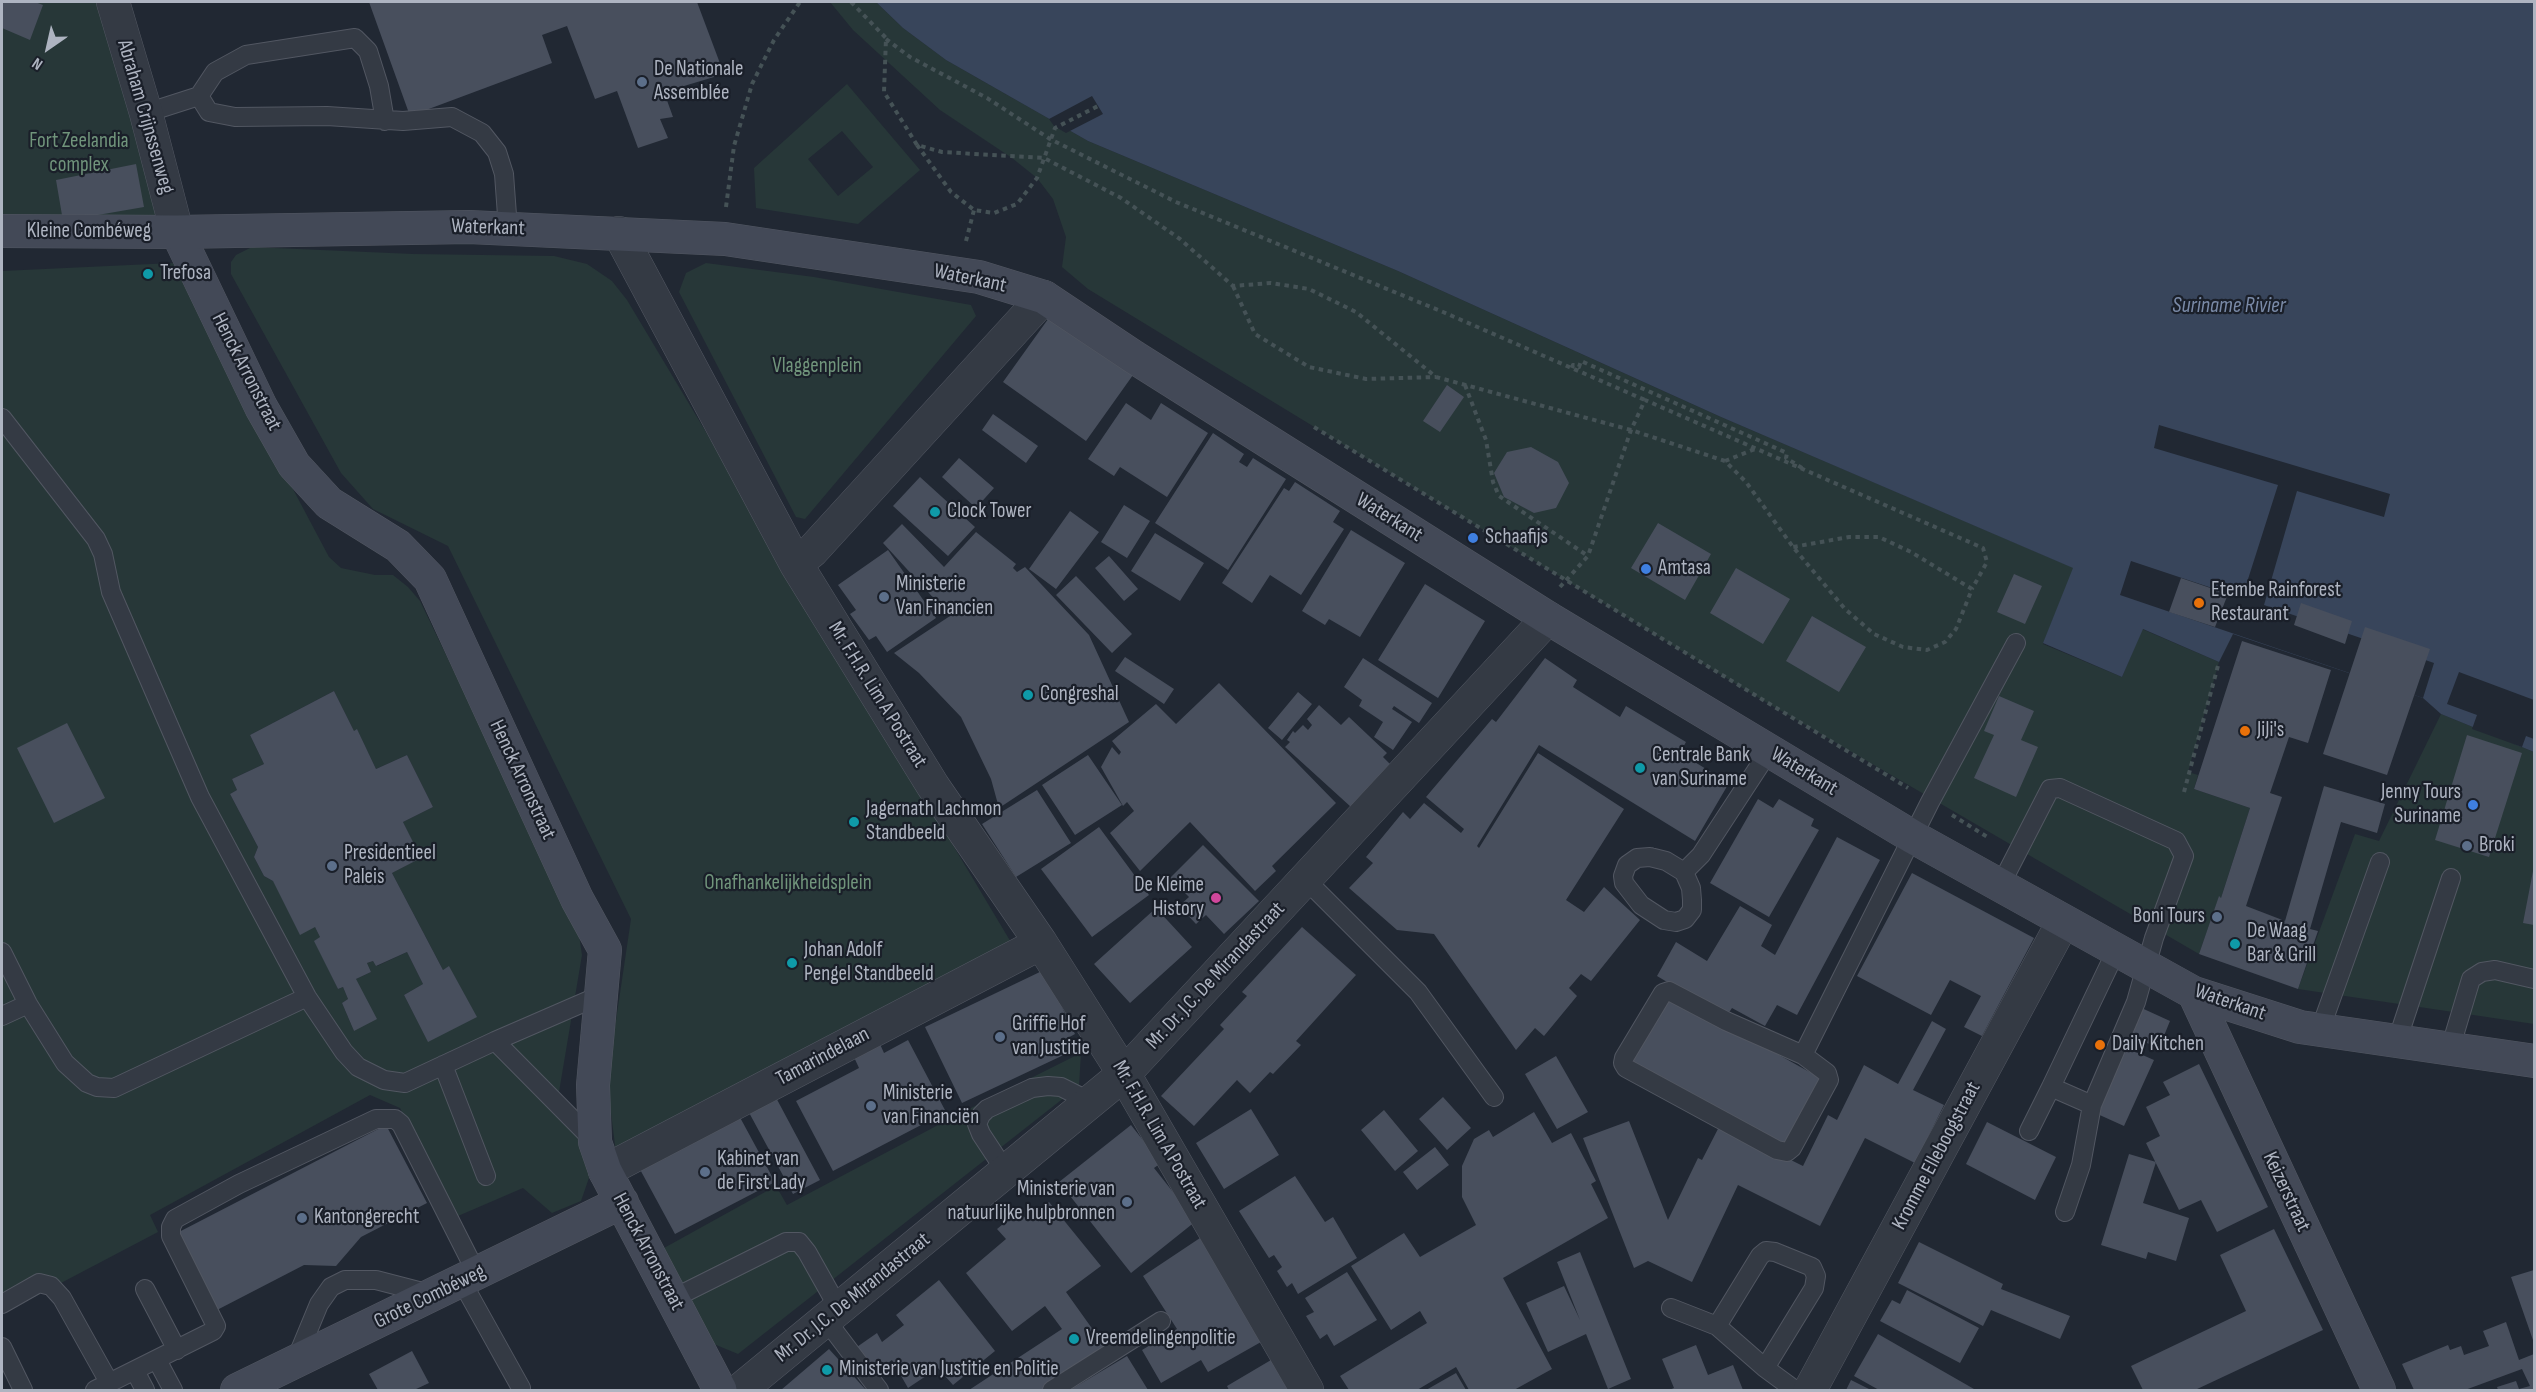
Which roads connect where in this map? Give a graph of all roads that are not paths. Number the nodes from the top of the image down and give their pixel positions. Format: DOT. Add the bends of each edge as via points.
graph roads {
  1 [pos="113,2"];
  2 [pos="199,96"];
  3 [pos="146,113"];
  4 [pos="385,121"];
  5 [pos="508,229"];
  6 [pos="2,231"];
  7 [pos="177,232"];
  8 [pos="619,233"];
  9 [pos="1044,297"];
  10 [pos="2,418"];
  11 [pos="796,564"];
  12 [pos="1542,615"];
  13 [pos="2016,643"];
  14 [pos="1769,751"];
  15 [pos="1913,837"];
  16 [pos="2380,862"];
  17 [pos="1684,872"];
  18 [pos="2451,879"];
  19 [pos="1306,880"];
  20 [pos="2000,886"];
  21 [pos="2063,922"];
  22 [pos="1041,943"];
  23 [pos="2116,951"];
  24 [pos="2,952"];
  25 [pos="2146,967"];
  26 [pos="2535,979"];
  27 [pos="2194,993"];
  28 [pos="601,995"];
  29 [pos="307,997"];
  30 [pos="28,1004"];
  31 [pos="2,1016"];
  32 [pos="2320,1030"];
  33 [pos="495,1041"];
  34 [pos="2397,1041"];
  35 [pos="2450,1049"];
  36 [pos="1803,1055"];
  37 [pos="2535,1061"];
  38 [pos="443,1065"];
  39 [pos="1124,1074"];
  40 [pos="2051,1087"];
  41 [pos="1494,1097"];
  42 [pos="1091,1102"];
  43 [pos="2092,1105"];
  44 [pos="2029,1131"];
  45 [pos="600,1156"];
  46 [pos="1006,1172"];
  47 [pos="486,1176"];
  48 [pos="622,1203"];
  49 [pos="2065,1212"];
  50 [pos="458,1284"];
  51 [pos="145,1289"];
  52 [pos="672,1299"];
  53 [pos="2,1304"];
  54 [pos="1671,1308"];
  55 [pos="833,1315"];
  56 [pos="1161,1321"];
  57 [pos="1717,1326"];
  58 [pos="2,1347"];
  59 [pos="177,1350"];
  60 [pos="157,1360"];
  61 [pos="294,1363"];
  62 [pos="1765,1368"];
  63 [pos="135,1371"];
  64 [pos="103,1387"];
  65 [pos="521,1388"];
  66 [pos="22,1390"];
  67 [pos="145,1390"];
  68 [pos="173,1390"];
  69 [pos="237,1390"];
  70 [pos="720,1390"];
  71 [pos="740,1390"];
  72 [pos="879,1390"];
  73 [pos="1052,1390"];
  74 [pos="1307,1390"];
  75 [pos="1795,1390"];
  76 [pos="1810,1390"];
  77 [pos="2379,1390"];
  1 -- 3 [label="street, Abraham Crijnssenweg"];
  2 -- 3 [label="lane"];
  2 -- 4 [label="lane" via="209,112 235,117 327,116"];
  2 -- 4 [label="lane" via="215,72 246,56 355,38 368,51"];
  3 -- 7 [label="street, Abraham Crijnssenweg"];
  4 -- 5 [label="lane" via="453,117 482,133 497,152 504,174"];
  5 -- 7 [label="main road, Waterkant" via="469,226"];
  5 -- 8 [label="main road, Waterkant"];
  6 -- 7 [label="main road, Kleine Combéweg"];
  7 -- 28 [label="main road, Henck Arronstraat" via="261,407 294,465 329,503 398,546 430,579 577,899 605,951"];
  8 -- 9 [label="main road, Waterkant" via="725,239 957,274"];
  8 -- 11 [label="street, Mr. F.H.R. Lim A Postraat"];
  9 -- 11 [label="street" via="820,543"];
  9 -- 12 [label="main road, Waterkant"];
  10 -- 29 [label="lane" via="96,538 111,592 200,798"];
  11 -- 22 [label="street, Mr. F.H.R. Lim A Postraat" via="933,786"];
  12 -- 14 [label="main road, Waterkant"];
  12 -- 19 [label="street, Mr. Dr. J.C. De Mirandastraat"];
  13 -- 15 [label="lane"];
  14 -- 15 [label="main road, Waterkant"];
  14 -- 17 [label="lane" via="1701,855"];
  15 -- 20 [label="main road, Waterkant"];
  15 -- 36 [label="lane"];
  16 -- 32 [label="lane"];
  18 -- 34 [label="lane"];
  19 -- 39 [label="street, Mr. Dr. J.C. De Mirandastraat"];
  19 -- 41 [label="lane" via="1418,992"];
  20 -- 21 [label="main road, Waterkant"];
  20 -- 25 [label="lane" via="2050,789 2060,788 2176,841 2184,856"];
  21 -- 23 [label="main road, Waterkant"];
  21 -- 76 [label="street, Kromme Elleboogstraat"];
  22 -- 39 [label="street, Mr. F.H.R. Lim A Postraat"];
  22 -- 45 [label="street, Tamarindelaan"];
  23 -- 25 [label="main road, Waterkant"];
  23 -- 40 [label="lane"];
  24 -- 30 [label="lane"];
  25 -- 27 [label="main road, Waterkant"];
  25 -- 43 [label="lane" via="2136,1002"];
  26 -- 35 [label="lane" via="2495,970 2471,979"];
  27 -- 32 [label="main road, Waterkant"];
  27 -- 77 [label="main road, Keizerstraat"];
  28 -- 33 [label="lane"];
  28 -- 45 [label="main road, Henck Arronstraat" via="594,1085"];
  29 -- 30 [label="lane" via="114,1088 87,1083 65,1063"];
  29 -- 38 [label="lane" via="358,1068 384,1080 405,1083"];
  30 -- 31 [label="lane"];
  32 -- 34 [label="main road, Waterkant"];
  33 -- 38 [label="lane"];
  33 -- 45 [label="lane"];
  34 -- 35 [label="main road, Waterkant"];
  35 -- 37 [label="main road, Waterkant"];
  36 -- 36 [label="lane" via="1827,1073 1829,1080 1792,1148 1783,1153 1632,1072 1623,1063 1663,993 1669,991"];
  38 -- 47 [label="lane"];
  39 -- 42 [label="street, Mr. Dr. J.C. De Mirandastraat"];
  39 -- 74 [label="street, Mr. F.H.R. Lim A Postraat"];
  40 -- 43 [label="lane"];
  40 -- 44 [label="lane"];
  42 -- 46 [label="street, Mr. Dr. J.C. De Mirandastraat"];
  42 -- 46 [label="lane" via="1061,1087 1048,1086 1032,1088 987,1109 977,1124"];
  43 -- 49 [label="lane" via="2080,1165"];
  45 -- 48 [label="main road, Henck Arronstraat"];
  46 -- 55 [label="street, Mr. Dr. J.C. De Mirandastraat"];
  48 -- 50 [label="main road, Grote Combéweg"];
  48 -- 52 [label="main road, Henck Arronstraat"];
  50 -- 59 [label="lane" via="401,1124 389,1118 376,1119 175,1219 171,1236 216,1326"];
  50 -- 61 [label="main road, Grote Combéweg"];
  50 -- 61 [label="lane" via="345,1280 331,1287 319,1304"];
  50 -- 65 [label="lane"];
  51 -- 59 [label="lane"];
  52 -- 55 [label="lane" via="786,1242 799,1242 807,1252"];
  52 -- 70 [label="main road, Henck Arronstraat"];
  53 -- 64 [label="lane" via="39,1283 51,1286 62,1298"];
  54 -- 57 [label="lane"];
  55 -- 71 [label="street, Mr. Dr. J.C. De Mirandastraat"];
  55 -- 72 [label="lane"];
  56 -- 73 [label="lane"];
  57 -- 62 [label="lane"];
  57 -- 62 [label="lane" via="1766,1251 1812,1267 1816,1276 1814,1288"];
  58 -- 66 [label="lane"];
  59 -- 60 [label="lane"];
  60 -- 63 [label="lane"];
  60 -- 68 [label="lane"];
  61 -- 69 [label="main road, Grote Combéweg"];
  62 -- 75 [label="lane"];
  63 -- 64 [label="lane"];
  63 -- 67 [label="lane"];
}
